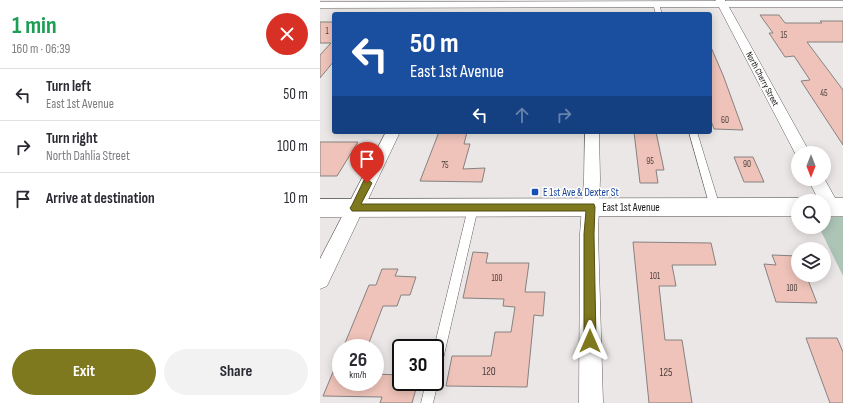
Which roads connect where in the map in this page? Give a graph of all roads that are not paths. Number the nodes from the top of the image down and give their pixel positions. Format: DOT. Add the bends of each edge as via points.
graph roads {
  1 [pos="721,2"];
  2 [pos="322,4"];
  3 [pos="843,4"];
  4 [pos="455,6"];
  5 [pos="590,6"];
  6 [pos="657,9"];
  7 [pos="392,134"];
  8 [pos="592,134"];
  9 [pos="694,134"];
  10 [pos="798,146"];
  11 [pos="820,186"];
  12 [pos="833,206"];
  13 [pos="591,207"];
  14 [pos="715,207"];
  15 [pos="791,207"];
  16 [pos="320,208"];
  17 [pos="355,208"];
  18 [pos="473,208"];
  19 [pos="320,279"];
  20 [pos="442,339"];
  21 [pos="430,391"];
  22 [pos="427,403"];
  23 [pos="591,403"];
  1 -- 3 [label="street"];
  1 -- 6 [label="street"];
  1 -- 10 [label="street, North Cherry Street"];
  2 -- 4 [label="street"];
  4 -- 5 [label="street"];
  5 -- 6 [label="street"];
  7 -- 17 [label="street"];
  8 -- 13 [label="street"];
  9 -- 14 [label="lane"];
  11 -- 12 [label="street"];
  13 -- 14 [label="street, East 1st Avenue"];
  13 -- 18 [label="street, East 1st Avenue"];
  13 -- 23 [label="street"];
  14 -- 15 [label="street, East 1st Avenue"];
  16 -- 17 [label="street, East 1st Avenue"];
  17 -- 18 [label="street, East 1st Avenue"];
  17 -- 19 [label="street"];
  18 -- 20 [label="lane"];
  21 -- 22 [label="lane"];
}
